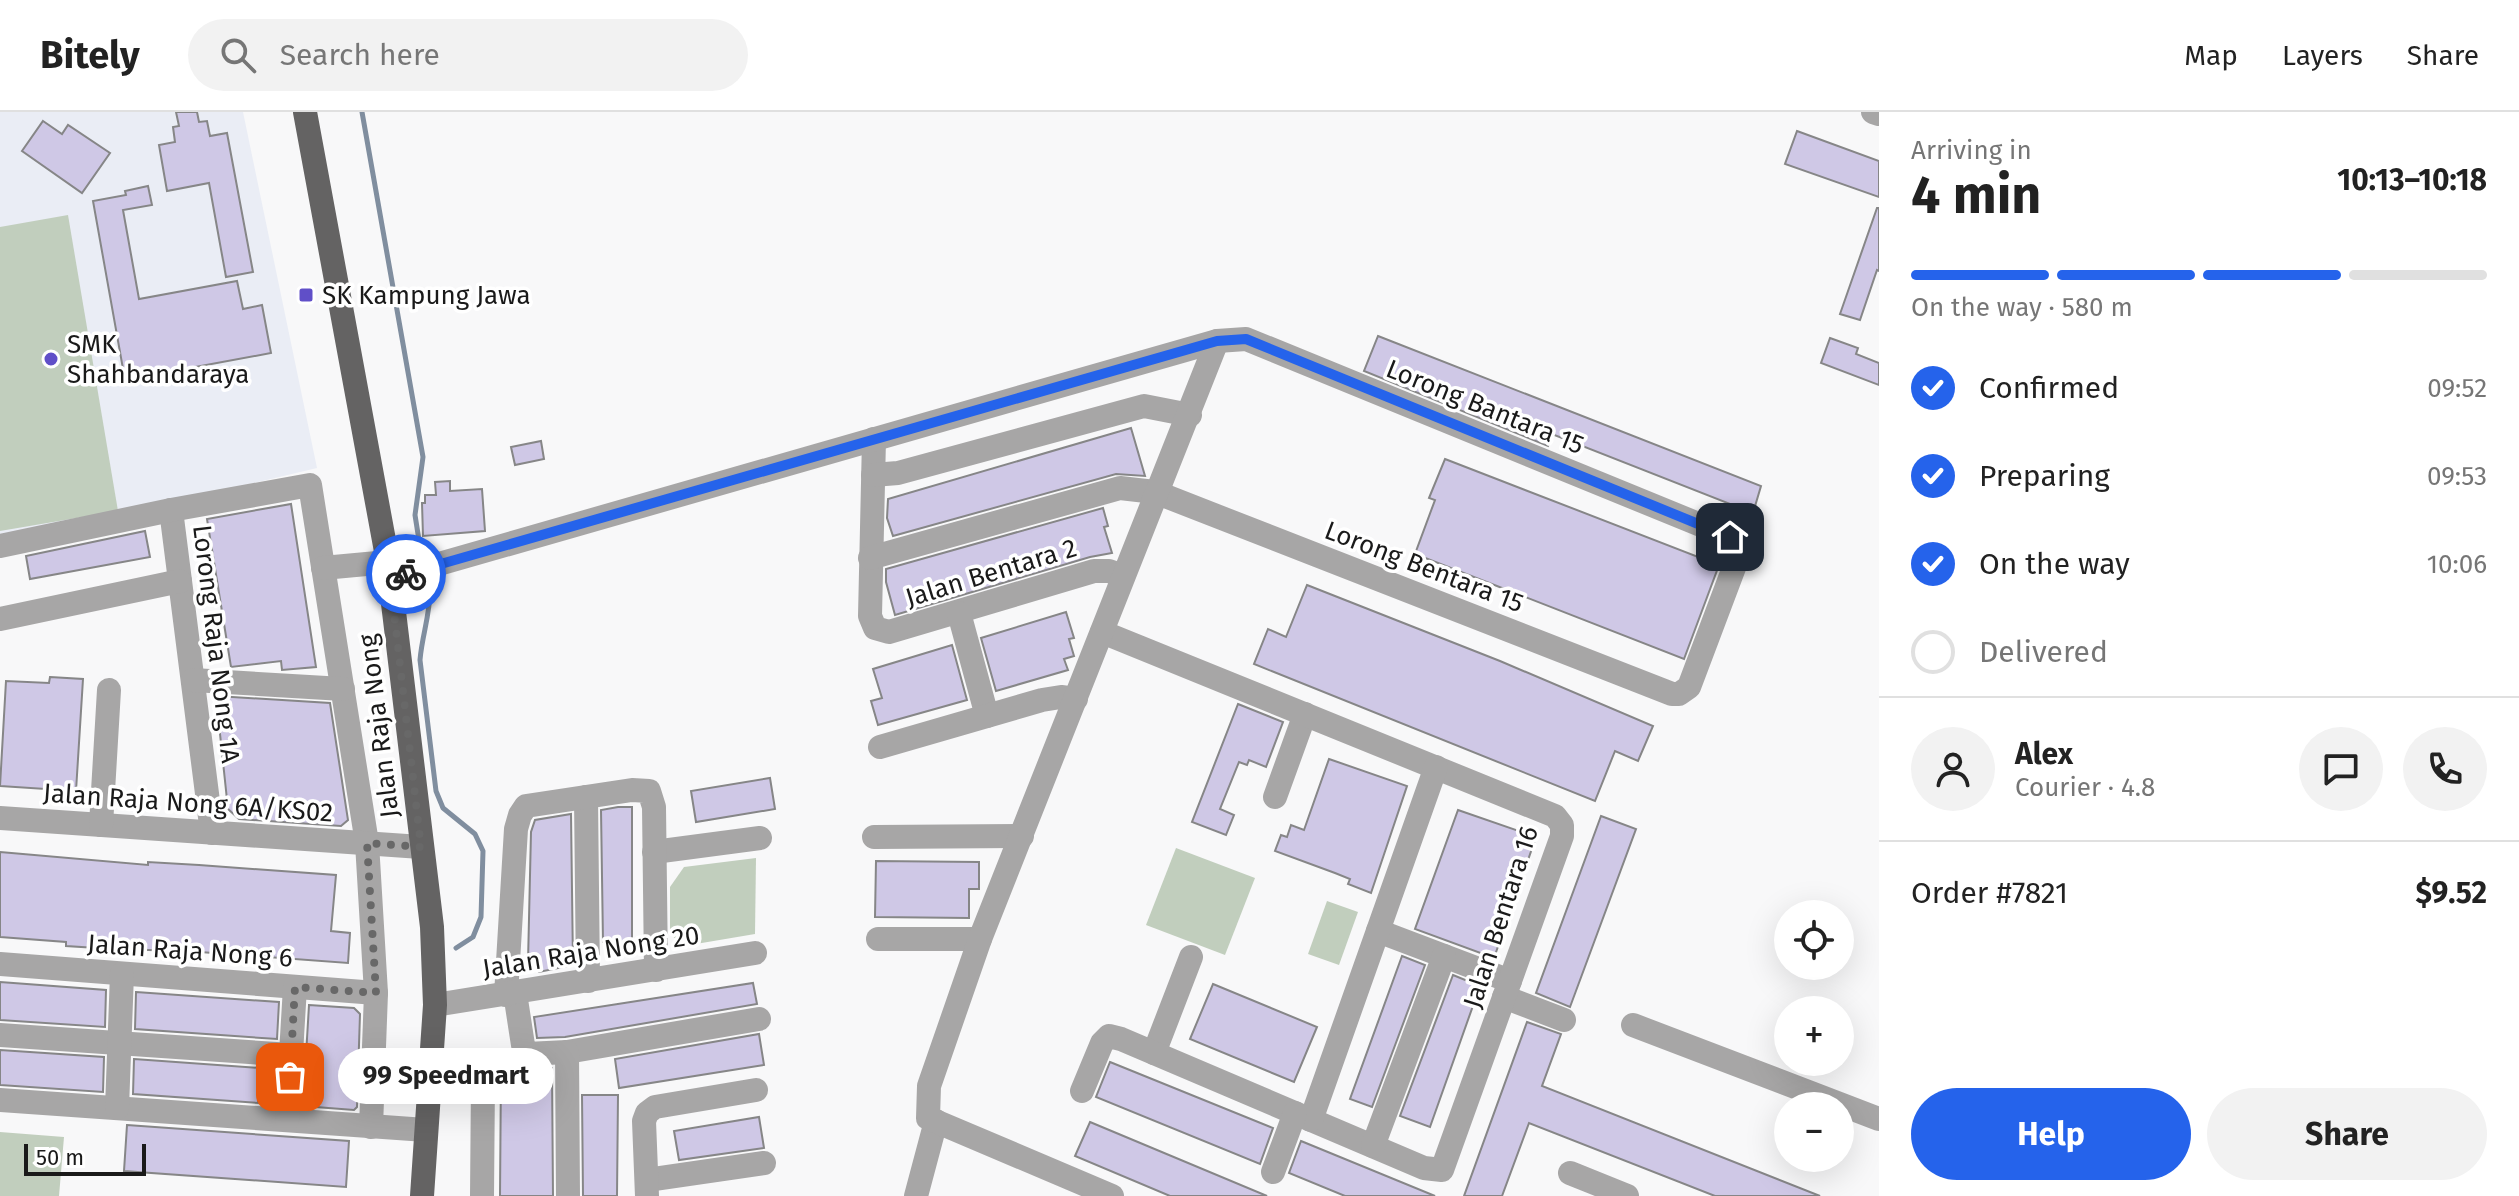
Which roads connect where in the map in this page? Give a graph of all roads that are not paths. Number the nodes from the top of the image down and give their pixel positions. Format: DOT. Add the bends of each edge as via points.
graph roads {
  1 [pos="305,112"];
  2 [pos="1873,112"];
  3 [pos="1879,114"];
  4 [pos="1217,341"];
  5 [pos="1190,415"];
  6 [pos="874,439"];
  7 [pos="873,475"];
  8 [pos="1155,492"];
  9 [pos="171,510"];
  10 [pos="0,546"];
  11 [pos="870,558"];
  12 [pos="323,568"];
  13 [pos="389,570"];
  14 [pos="1123,576"];
  15 [pos="180,581"];
  16 [pos="959,613"];
  17 [pos="0,619"];
  18 [pos="1102,632"];
  19 [pos="193,680"];
  20 [pos="343,689"];
  21 [pos="109,690"];
  22 [pos="1672,694"];
  23 [pos="1076,699"];
  24 [pos="1305,714"];
  25 [pos="987,716"];
  26 [pos="880,747"];
  27 [pos="1436,767"];
  28 [pos="586,797"];
  29 [pos="1275,797"];
  30 [pos="0,818"];
  31 [pos="101,825"];
  32 [pos="212,833"];
  33 [pos="1022,836"];
  34 [pos="874,837"];
  35 [pos="760,838"];
  36 [pos="367,843"];
  37 [pos="421,847"];
  38 [pos="654,852"];
  39 [pos="1378,931"];
  40 [pos="878,939"];
  41 [pos="980,939"];
  42 [pos="755,953"];
  43 [pos="1444,956"];
  44 [pos="1191,957"];
  45 [pos="0,964"];
  46 [pos="656,970"];
  47 [pos="122,974"];
  48 [pos="588,981"];
  49 [pos="295,987"];
  50 [pos="1507,989"];
  51 [pos="376,993"];
  52 [pos="510,994"];
  53 [pos="435,1005"];
  54 [pos="759,1019"];
  55 [pos="1564,1020"];
  56 [pos="1633,1025"];
  57 [pos="0,1035"];
  58 [pos="119,1045"];
  59 [pos="567,1052"];
  60 [pos="1154,1053"];
  61 [pos="291,1055"];
  62 [pos="483,1079"];
  63 [pos="756,1090"];
  64 [pos="1082,1091"];
  65 [pos="0,1100"];
  66 [pos="117,1108"];
  67 [pos="1303,1116"];
  68 [pos="1879,1119"];
  69 [pos="287,1120"];
  70 [pos="932,1120"];
  71 [pos="371,1127"];
  72 [pos="426,1130"];
  73 [pos="1373,1146"];
  74 [pos="764,1163"];
  75 [pos="1273,1172"];
  76 [pos="1570,1173"];
  77 [pos="1061,1186"];
  78 [pos="647,1188"];
  79 [pos="422,1196"];
  80 [pos="482,1196"];
  81 [pos="568,1196"];
  82 [pos="916,1196"];
  83 [pos="1112,1196"];
  84 [pos="1627,1196"];
  1 -- 13 [label="main road, Jalan Raja Nong"];
  2 -- 3 [label="street"];
  4 -- 5 [label="street"];
  4 -- 6 [label="street, Lorong Bantara 15"];
  4 -- 22 [label="street, Lorong Bantara 15" via="1246,339 1730,537 1738,545 1738,557 1689,687"];
  5 -- 7 [label="street" via="1144,406 898,473"];
  5 -- 8 [label="street"];
  6 -- 7 [label="street"];
  6 -- 13 [label="street, Lorong Bantara 15"];
  7 -- 11 [label="street"];
  8 -- 11 [label="street, Lorong Bentara 15" via="1120,488"];
  8 -- 14 [label="street"];
  8 -- 22 [label="street, Lorong Bentara 15"];
  9 -- 10 [label="street"];
  9 -- 12 [label="street" via="310,485"];
  9 -- 15 [label="street, Lorong Raja Nong 1A"];
  11 -- 16 [label="street, Jalan Bentara 2" via="870,616 875,628 889,632"];
  12 -- 13 [label="street, Lorong Bantara 15"];
  12 -- 20 [label="street"];
  13 -- 37 [label="main road, Jalan Raja Nong"];
  14 -- 16 [label="street, Jalan Bentara 2" via="1094,571"];
  14 -- 18 [label="street"];
  15 -- 17 [label="street"];
  15 -- 19 [label="street, Lorong Raja Nong 1A"];
  16 -- 25 [label="street"];
  18 -- 23 [label="street"];
  18 -- 24 [label="street, Jalan Bentara 16"];
  19 -- 20 [label="street"];
  19 -- 32 [label="street, Lorong Raja Nong 1A"];
  20 -- 36 [label="street"];
  21 -- 31 [label="street"];
  23 -- 25 [label="street" via="1051,699"];
  23 -- 33 [label="street"];
  24 -- 27 [label="street, Jalan Bentara 16"];
  24 -- 29 [label="street"];
  25 -- 26 [label="street"];
  27 -- 39 [label="street"];
  27 -- 50 [label="street, Jalan Bentara 16" via="1555,816 1562,825"];
  28 -- 38 [label="street" via="649,791"];
  28 -- 48 [label="street"];
  28 -- 52 [label="street" via="526,806 520,815"];
  30 -- 31 [label="street, Jalan Raja Nong 6A/KS02"];
  31 -- 32 [label="street, Jalan Raja Nong 6A/KS02"];
  32 -- 36 [label="street, Jalan Raja Nong 6A/KS02"];
  33 -- 34 [label="street"];
  33 -- 41 [label="street"];
  35 -- 38 [label="street"];
  36 -- 37 [label="street, Jalan Raja Nong 6A/KS02"];
  36 -- 51 [label="street"];
  37 -- 53 [label="main road, Jalan Raja Nong"];
  38 -- 46 [label="street"];
  39 -- 43 [label="street"];
  39 -- 67 [label="street"];
  40 -- 41 [label="street"];
  41 -- 70 [label="street" via="929,1086"];
  42 -- 46 [label="street, Jalan Raja Nong 20"];
  43 -- 50 [label="street"];
  43 -- 73 [label="street"];
  44 -- 60 [label="street"];
  45 -- 47 [label="street, Jalan Raja Nong 6"];
  46 -- 48 [label="street, Jalan Raja Nong 20"];
  47 -- 49 [label="street, Jalan Raja Nong 6"];
  47 -- 58 [label="street"];
  48 -- 52 [label="street, Jalan Raja Nong 20"];
  49 -- 51 [label="street, Jalan Raja Nong 6"];
  49 -- 61 [label="street"];
  50 -- 55 [label="street"];
  50 -- 73 [label="street, Jalan Bentara 16" via="1442,1170 1424,1168"];
  51 -- 71 [label="street"];
  52 -- 53 [label="street, Jalan Raja Nong 20"];
  52 -- 59 [label="street" via="527,1054"];
  53 -- 72 [label="main road, Jalan Raja Nong"];
  54 -- 59 [label="street"];
  56 -- 68 [label="street"];
  57 -- 58 [label="street"];
  58 -- 61 [label="street"];
  58 -- 66 [label="street"];
  59 -- 81 [label="street"];
  60 -- 64 [label="street, Jalan Bentara 16" via="1109,1036"];
  60 -- 67 [label="street, Jalan Bentara 16"];
  61 -- 69 [label="street"];
  62 -- 80 [label="street"];
  63 -- 78 [label="street" via="655,1107 647,1113"];
  65 -- 66 [label="street"];
  66 -- 69 [label="street"];
  67 -- 73 [label="street, Jalan Bentara 16"];
  67 -- 75 [label="street"];
  69 -- 71 [label="street"];
  70 -- 77 [label="street"];
  70 -- 82 [label="street"];
  71 -- 72 [label="street"];
  72 -- 79 [label="main road, Jalan Raja Nong"];
  74 -- 78 [label="street"];
  76 -- 84 [label="street"];
  77 -- 83 [label="street"];
}
